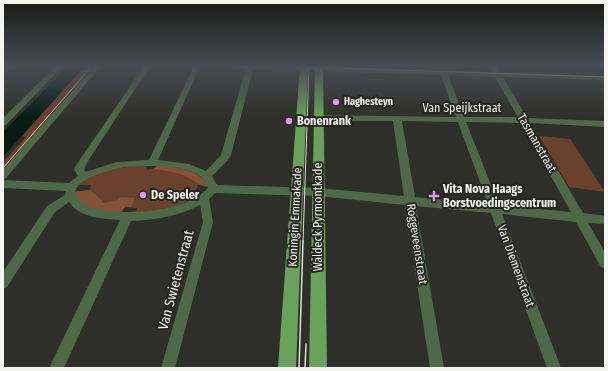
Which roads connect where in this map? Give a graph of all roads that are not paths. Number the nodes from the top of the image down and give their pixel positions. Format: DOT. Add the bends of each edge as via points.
graph roads {
  1 [pos="43,83"];
  2 [pos="83,83"];
  3 [pos="135,83"];
  4 [pos="189,83"];
  5 [pos="245,83"];
  6 [pos="303,83"];
  7 [pos="319,83"];
  8 [pos="448,83"];
  9 [pos="503,83"];
  10 [pos="318,118"];
  11 [pos="397,119"];
  12 [pos="463,120"];
  13 [pos="524,120"];
  14 [pos="3,123"];
  15 [pos="605,124"];
  16 [pos="152,163"];
  17 [pos="207,175"];
  18 [pos="3,176"];
  19 [pos="83,177"];
  20 [pos="3,184"];
  21 [pos="213,189"];
  22 [pos="296,191"];
  23 [pos="71,192"];
  24 [pos="318,192"];
  25 [pos="204,199"];
  26 [pos="410,202"];
  27 [pos="495,210"];
  28 [pos="127,217"];
  29 [pos="579,217"];
  30 [pos="605,220"];
  31 [pos="605,263"];
  32 [pos="3,283"];
  33 [pos="56,368"];
  34 [pos="168,368"];
  35 [pos="287,368"];
  36 [pos="318,368"];
  37 [pos="437,368"];
  38 [pos="554,368"];
  1 -- 14 [label="street"];
  2 -- 18 [label="street"];
  3 -- 19 [label="street" via="84,160 79,169"];
  4 -- 16 [label="street"];
  5 -- 17 [label="street" via="226,155"];
  6 -- 22 [label="main road, Koningin Emmakade"];
  7 -- 10 [label="main road, Waldeck Pyrmontkade"];
  8 -- 12 [label="street, Van Diemenstraat"];
  9 -- 13 [label="street, Tasmanstraat"];
  10 -- 11 [label="street, Van Speijkstraat"];
  10 -- 24 [label="main road, Waldeck Pyrmontkade"];
  11 -- 12 [label="street, Van Speijkstraat"];
  11 -- 26 [label="street, Roggeveenstraat"];
  12 -- 13 [label="street, Van Speijkstraat"];
  12 -- 27 [label="street, Van Diemenstraat"];
  13 -- 15 [label="street, Van Speijkstraat"];
  13 -- 29 [label="street, Tasmanstraat"];
  16 -- 17 [label="street" via="183,166"];
  16 -- 19 [label="street" via="125,164"];
  17 -- 21 [label="street" via="212,180"];
  19 -- 23 [label="street"];
  20 -- 23 [label="street"];
  21 -- 22 [label="street"];
  21 -- 25 [label="street"];
  22 -- 24 [label="street"];
  22 -- 35 [label="main road, Koningin Emmakade"];
  23 -- 28 [label="street" via="77,205 90,211"];
  23 -- 32 [label="street" via="51,209"];
  24 -- 26 [label="street"];
  24 -- 36 [label="main road, Waldeck Pyrmontkade"];
  25 -- 28 [label="street" via="168,214"];
  25 -- 34 [label="street, Van Swietenstraat" via="208,222"];
  26 -- 27 [label="street"];
  26 -- 37 [label="street, Roggeveenstraat"];
  27 -- 29 [label="street"];
  27 -- 38 [label="street, Van Diemenstraat"];
  28 -- 33 [label="street"];
  29 -- 30 [label="street"];
  29 -- 31 [label="street, Tasmanstraat"];
}
